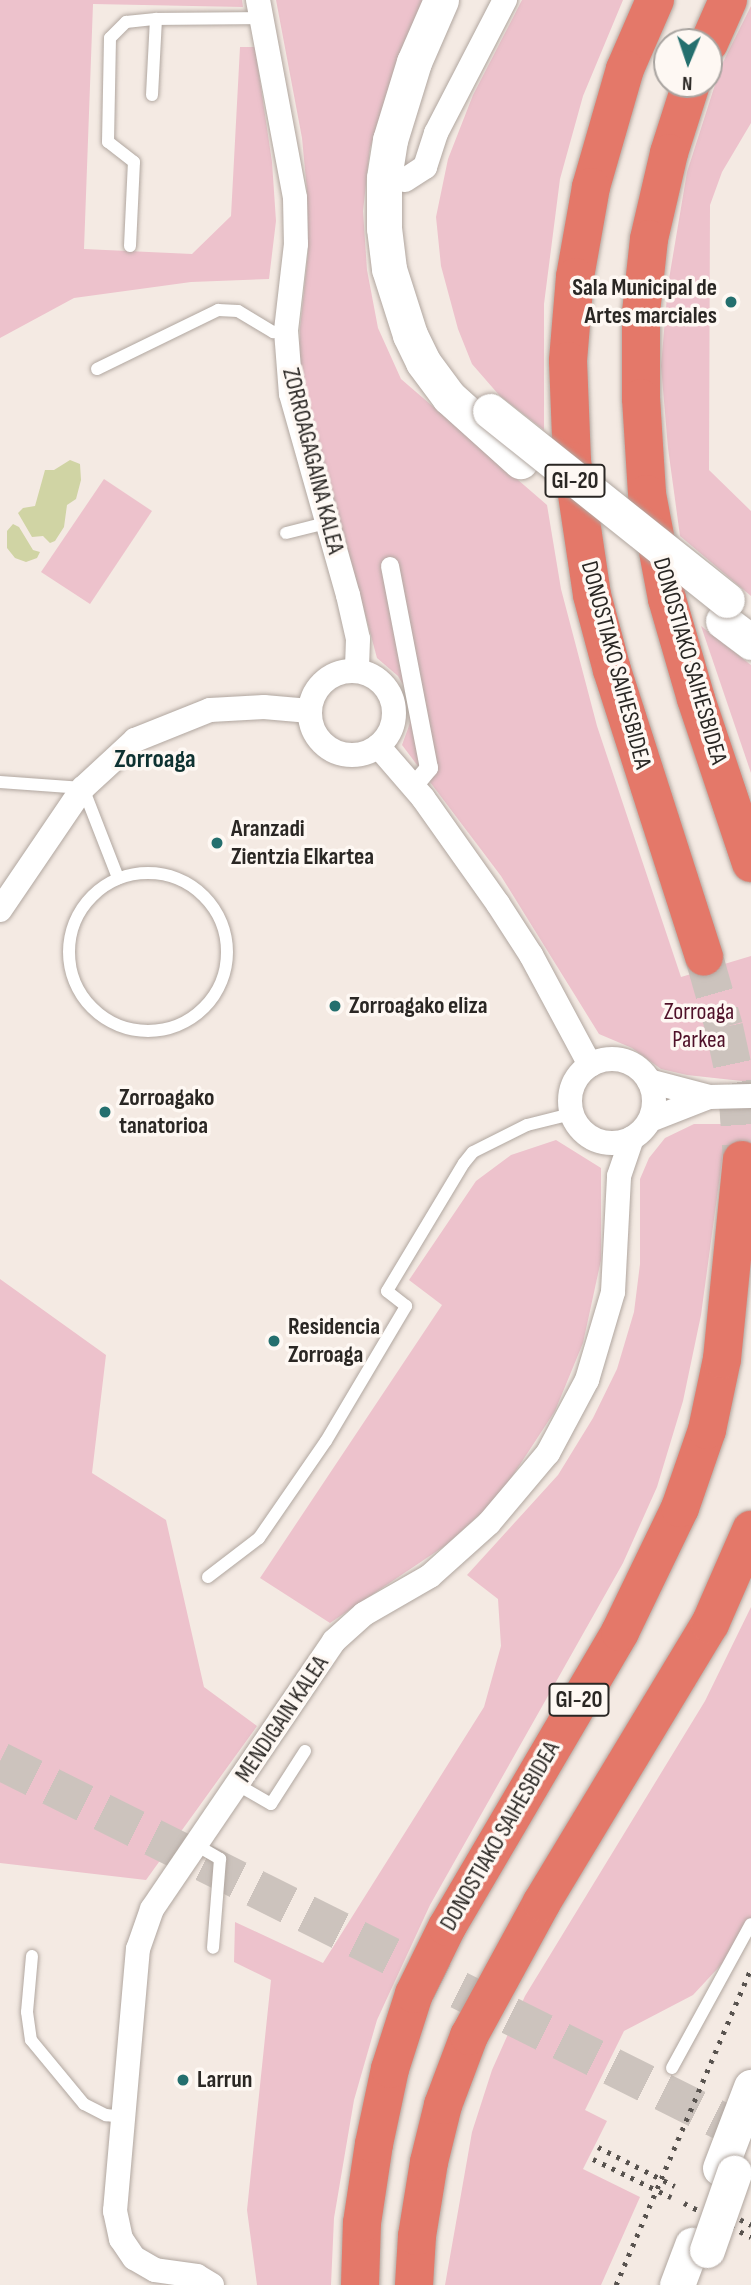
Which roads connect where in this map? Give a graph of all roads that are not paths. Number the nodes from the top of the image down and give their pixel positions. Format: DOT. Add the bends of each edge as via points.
graph roads {
  1 [pos="441,0"];
  2 [pos="466,0"];
  3 [pos="505,0"];
  4 [pos="655,0"];
  5 [pos="728,0"];
  6 [pos="260,9"];
  7 [pos="156,19"];
  8 [pos="716,28"];
  9 [pos="152,95"];
  10 [pos="686,98"];
  11 [pos="405,180"];
  12 [pos="130,246"];
  13 [pos="286,331"];
  14 [pos="97,369"];
  15 [pos="326,523"];
  16 [pos="286,533"];
  17 [pos="390,566"];
  18 [pos="734,613"];
  19 [pos="751,642"];
  20 [pos="357,671"];
  21 [pos="310,711"];
  22 [pos="378,746"];
  23 [pos="0,782"];
  24 [pos="414,786"];
  25 [pos="83,788"];
  26 [pos="751,863"];
  27 [pos="118,878"];
  28 [pos="0,910"];
  29 [pos="704,957"];
  30 [pos="590,1065"];
  31 [pos="649,1081"];
  32 [pos="751,1096"];
  33 [pos="709,1097"];
  34 [pos="572,1114"];
  35 [pos="650,1120"];
  36 [pos="632,1138"];
  37 [pos="597,1141"];
  38 [pos="742,1160"];
  39 [pos="619,1176"];
  40 [pos="751,1530"];
  41 [pos="208,1577"];
  42 [pos="305,1751"];
  43 [pos="238,1785"];
  44 [pos="197,1845"];
  45 [pos="751,1924"];
  46 [pos="213,1948"];
  47 [pos="32,1955"];
  48 [pos="672,2068"];
  49 [pos="751,2087"];
  50 [pos="123,2117"];
  51 [pos="751,2131"];
  52 [pos="727,2171"];
  53 [pos="700,2247"];
  54 [pos="212,2285"];
  55 [pos="360,2285"];
  56 [pos="414,2285"];
  57 [pos="677,2285"];
  58 [pos="695,2285"];
  1 -- 18 [label="main road" via="411,73 390,140 384,178 383,228 389,269 410,335 449,397 520,461"];
  2 -- 11 [label="main road" via="419,109"];
  3 -- 11 [label="street" via="436,133 425,167"];
  4 -- 29 [label="highway, DONOSTIAKO SAIHESBIDEA / GI-20" via="625,69 586,213 568,361 572,461 592,595 609,661"];
  5 -- 8 [label="highway"];
  6 -- 7 [label="lane"];
  6 -- 13 [label="street, ZORROAGAGAINA KALEA" via="295,198 296,244"];
  7 -- 9 [label="lane"];
  7 -- 12 [label="lane" via="126,22 110,38 107,142 134,162"];
  10 -- 26 [label="highway, DONOSTIAKO SAIHESBIDEA" via="668,153 649,239 641,313 647,494 671,611"];
  11 -- 18 [label="main road, bridge" via="404,226 410,266 440,350 457,375 490,411"];
  13 -- 14 [label="lane" via="273,332 238,311 218,310"];
  13 -- 15 [label="street, ZORROAGAGAINA KALEA" via="291,394"];
  15 -- 16 [label="lane"];
  15 -- 20 [label="street, ZORROAGAGAINA KALEA" via="358,639"];
  17 -- 24 [label="street" via="429,768"];
  18 -- 19 [label="main road"];
  20 -- 21 [label="street" via="334,674 324,681"];
  20 -- 22 [label="street" via="379,680 392,701 392,726"];
  21 -- 22 [label="street" via="317,737 339,753 366,752"];
  21 -- 25 [label="street" via="264,707 209,710 135,740"];
  22 -- 24 [label="street"];
  23 -- 25 [label="lane"];
  24 -- 30 [label="street" via="531,956"];
  25 -- 27 [label="lane"];
  25 -- 28 [label="street"];
  27 -- 27 [label="lane" via="101,888 77,916 69,953 78,989 96,1011 120,1026 138,1030 175,1027 208,1005 219,989 228,952 219,914 193,886 175,877 136,873"];
  30 -- 31 [label="street" via="624,1061"];
  30 -- 34 [label="street" via="572,1086"];
  31 -- 33 [label="street"];
  31 -- 35 [label="street" via="653,1094"];
  32 -- 33 [label="street"];
  33 -- 35 [label="street"];
  34 -- 37 [label="street" via="586,1135"];
  34 -- 41 [label="lane" via="527,1125 473,1152 387,1291 406,1306 326,1441 259,1538"];
  35 -- 36 [label="street"];
  36 -- 37 [label="street"];
  36 -- 39 [label="street, MENDIGAIN KALEA"];
  37 -- 39 [label="street"];
  38 -- 55 [label="highway, DONOSTIAKO SAIHESBIDEA / GI-20" via="724,1347 707,1430 680,1508 620,1632 447,1927 414,1994 390,2069 374,2144 362,2223"];
  39 -- 43 [label="street, MENDIGAIN KALEA" via="613,1292 587,1380 548,1453 489,1523 430,1576 364,1614 334,1641"];
  40 -- 56 [label="highway" via="710,1624 536,1913 469,2036 443,2105 429,2162"];
  42 -- 43 [label="lane" via="271,1804"];
  43 -- 44 [label="street, MENDIGAIN KALEA"];
  44 -- 46 [label="lane" via="220,1859"];
  44 -- 50 [label="street, MENDIGAIN KALEA" via="152,1909 138,1949"];
  45 -- 48 [label="lane"];
  47 -- 50 [label="lane" via="27,2012 31,2040 84,2104"];
  49 -- 52 [label="main road"];
  50 -- 54 [label="street, MENDIGAIN KALEA" via="115,2211 121,2239 134,2258 155,2270 197,2276"];
  51 -- 52 [label="main road"];
  52 -- 53 [label="main road, bridge"];
  53 -- 57 [label="main road"];
  53 -- 58 [label="main road"];
}
